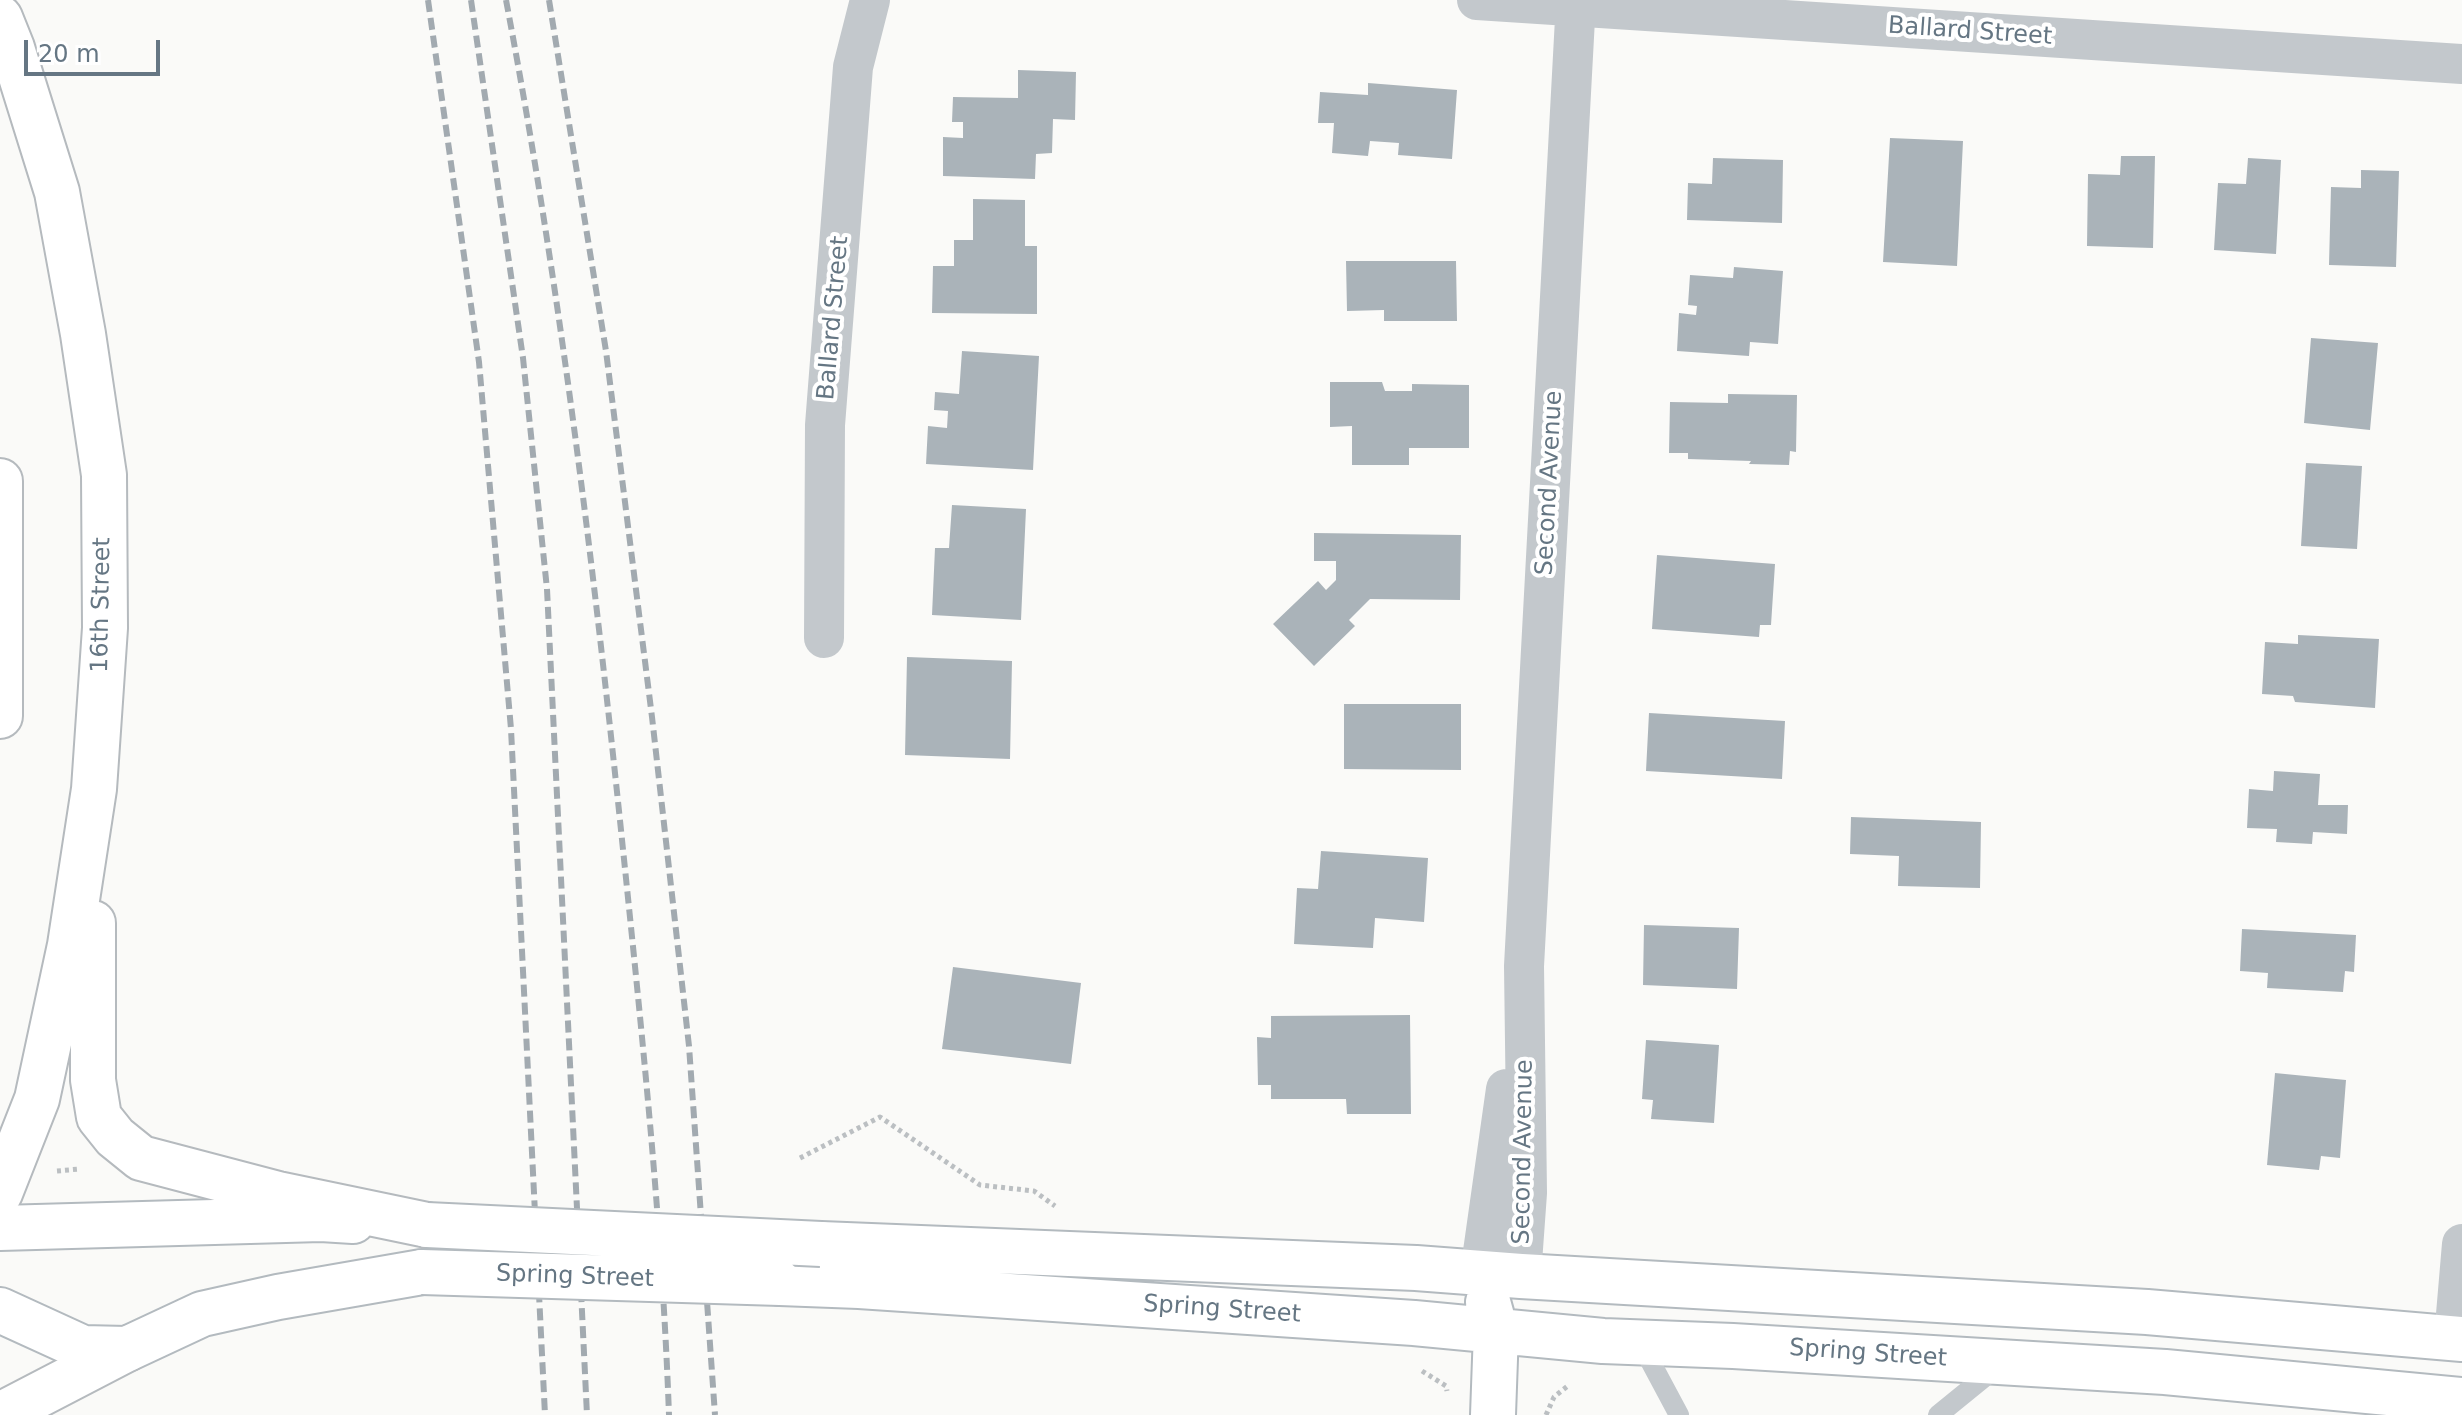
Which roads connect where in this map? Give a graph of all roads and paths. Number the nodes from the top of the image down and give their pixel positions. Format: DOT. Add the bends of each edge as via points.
graph roads {
  1 [pos="870,0"];
  2 [pos="1477,0"];
  3 [pos="1576,3"];
  4 [pos="0,18"];
  5 [pos="2462,64"];
  6 [pos="0,481"];
  7 [pos="824,638"];
  8 [pos="0,716"];
  9 [pos="94,789"];
  10 [pos="800,1158"];
  11 [pos="80,1169"];
  12 [pos="50,1172"];
  13 [pos="0,1193"];
  14 [pos="1055,1206"];
  15 [pos="427,1225"];
  16 [pos="0,1228"];
  17 [pos="2462,1244"];
  18 [pos="858,1266"];
  19 [pos="1500,1275"];
  20 [pos="0,1310"];
  21 [pos="1496,1331"];
  22 [pos="2458,1338"];
  23 [pos="1640,1342"];
  24 [pos="127,1349"];
  25 [pos="2003,1363"];
  26 [pos="1413,1366"];
  27 [pos="1578,1383"];
  28 [pos="1449,1400"];
  29 [pos="2453,1404"];
  30 [pos="0,1415"];
  31 [pos="1493,1415"];
  32 [pos="1546,1415"];
  33 [pos="1679,1415"];
  34 [pos="1938,1415"];
  1 -- 7 [label="street, Ballard Street" via="853,67 825,425"];
  2 -- 3 [label="street, Ballard Street"];
  3 -- 5 [label="street, Ballard Street"];
  3 -- 19 [label="street, Second Avenue" via="1524,966 1527,1193"];
  4 -- 9 [label="main road, 16th Street" via="57,192 104,475 105,628"];
  6 -- 8 [label="main road"];
  9 -- 13 [label="main road, 16th Street" via="70,945 37,1099"];
  9 -- 15 [label="main road" via="93,1080 99,1117 141,1158"];
  10 -- 14 [label="path" via="880,1117 980,1185 1034,1191"];
  11 -- 12 [label="path"];
  15 -- 16 [label="main road, Spring Street" via="321,1219"];
  15 -- 18 [label="main road, Spring Street, bridge"];
  17 -- 22 [label="street"];
  18 -- 19 [label="main road, Spring Street" via="1416,1268"];
  18 -- 21 [label="main road, Spring Street"];
  18 -- 24 [label="main road, Spring Street, bridge" via="422,1272 202,1314"];
  19 -- 21 [label="main road, Second Avenue"];
  19 -- 22 [label="main road, Spring Street" via="2147,1312"];
  20 -- 24 [label="main road, Spring Street" via="83,1348"];
  21 -- 23 [label="main road, Spring Street"];
  21 -- 31 [label="main road, Second Avenue"];
  22 -- 29 [label="main road"];
  23 -- 25 [label="main road, Spring Street"];
  23 -- 33 [label="lane"];
  24 -- 30 [label="main road"];
  25 -- 29 [label="main road, Spring Street" via="2165,1372"];
  25 -- 34 [label="lane"];
  26 -- 28 [label="path" via="1446,1386"];
  27 -- 32 [label="path" via="1554,1397"];
}
